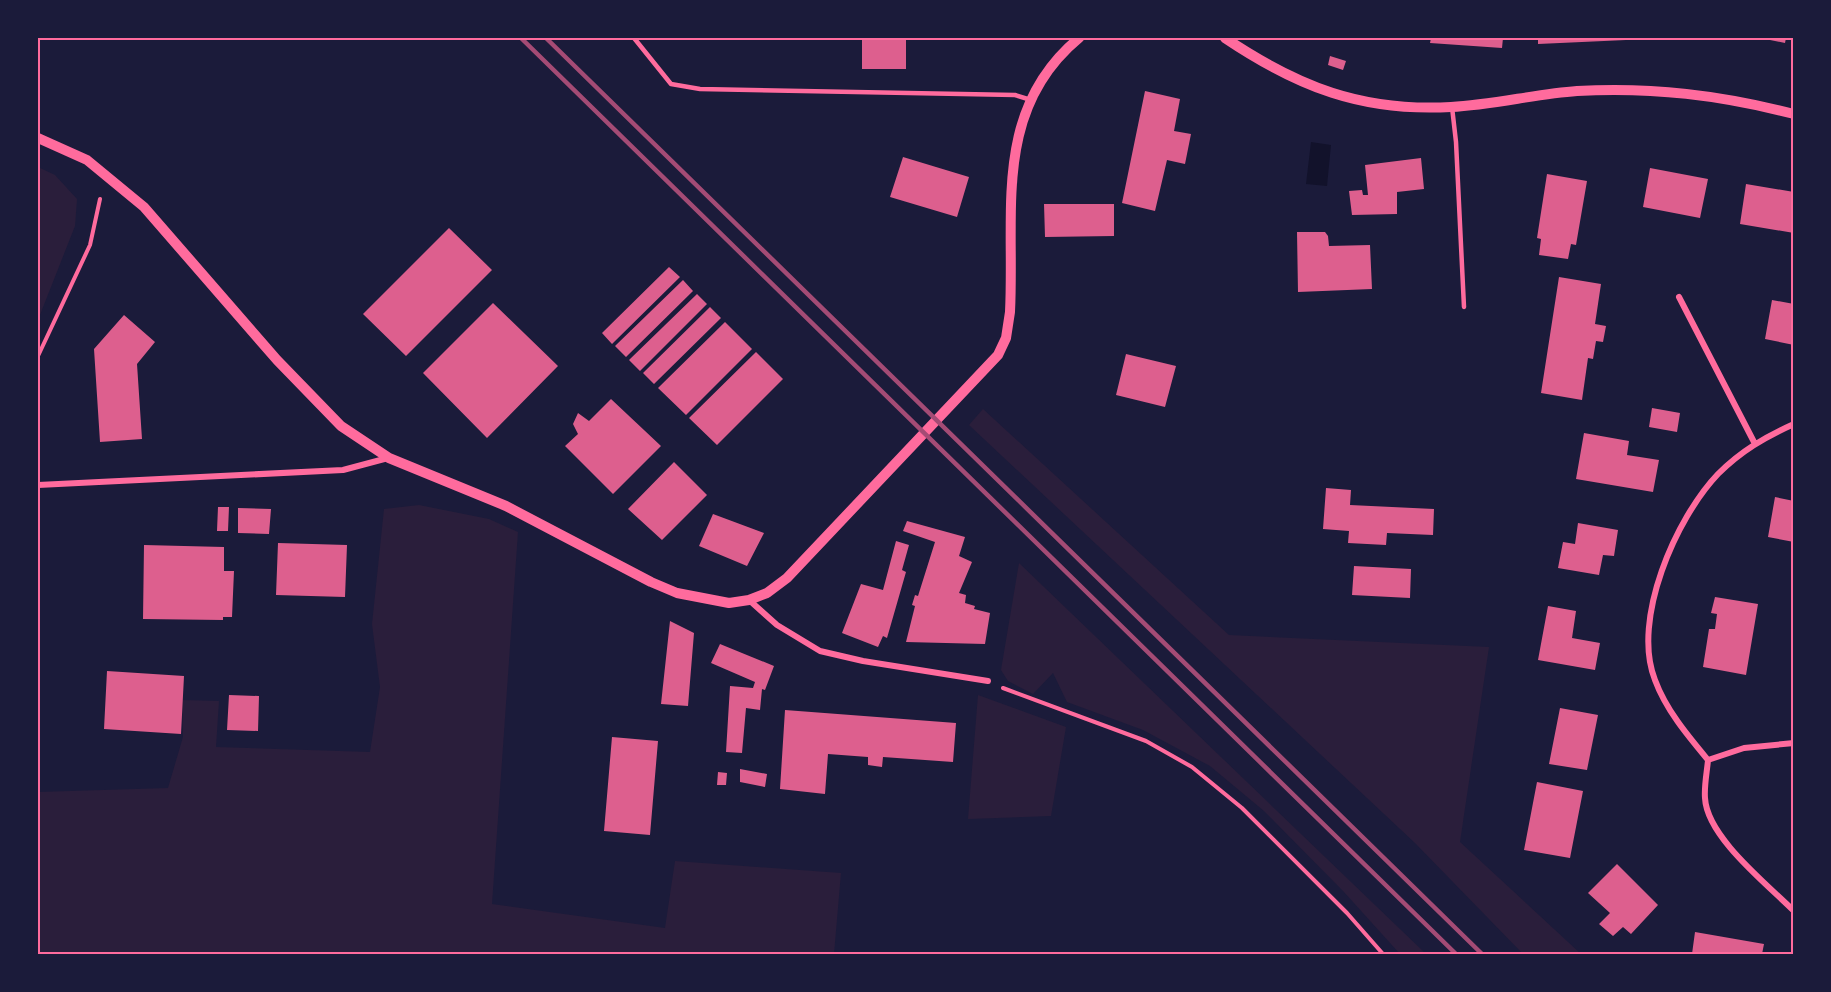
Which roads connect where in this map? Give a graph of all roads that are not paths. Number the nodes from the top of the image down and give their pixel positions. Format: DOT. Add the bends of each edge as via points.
graph roads {
  1 [pos="634,38"];
  2 [pos="1079,38"];
  3 [pos="1226,38"];
  4 [pos="1031,100"];
  5 [pos="1452,107"];
  6 [pos="1794,114"];
  7 [pos="38,138"];
  8 [pos="1679,297"];
  9 [pos="1464,307"];
  10 [pos="1794,424"];
  11 [pos="1754,442"];
  12 [pos="389,458"];
  13 [pos="38,485"];
  14 [pos="749,600"];
  15 [pos="988,681"];
  16 [pos="1794,743"];
  17 [pos="1708,760"];
  18 [pos="1794,911"];
  1 -- 4 [label="lane" via="671,84 700,89 1015,95"];
  2 -- 4 [label="street" via="1059,54"];
  3 -- 5 [label="street" via="1300,83 1337,96 1372,105"];
  4 -- 14 [label="street" via="1015,146 1010,312 1006,338 998,355 787,578"];
  5 -- 6 [label="street" via="1621,90 1686,92"];
  5 -- 9 [label="lane"];
  7 -- 12 [label="street" via="87,160 144,207 277,360 341,426"];
  8 -- 11 [label="street"];
  10 -- 11 [label="street"];
  11 -- 17 [label="street" via="1718,475 1687,516 1664,567 1650,617 1648,647 1654,680 1677,721"];
  12 -- 13 [label="street" via="343,470"];
  12 -- 14 [label="street" via="506,506 677,593 718,602"];
  14 -- 15 [label="street" via="777,625 820,651 863,662"];
  16 -- 17 [label="street" via="1744,748"];
  17 -- 18 [label="street" via="1705,799 1711,822"];
}
